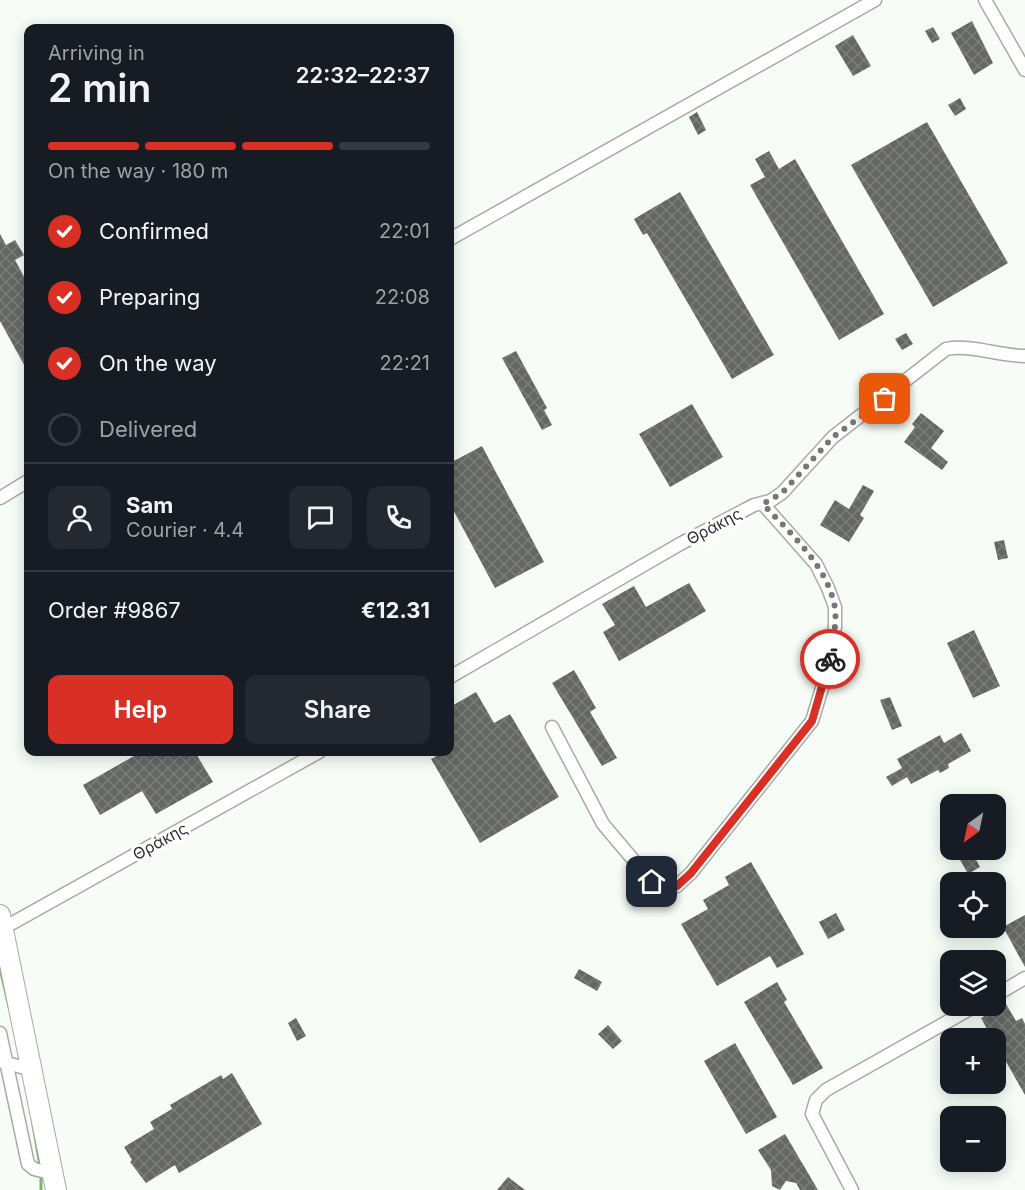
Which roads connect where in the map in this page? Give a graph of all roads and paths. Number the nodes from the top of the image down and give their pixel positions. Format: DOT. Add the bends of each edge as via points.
graph roads {
  1 [pos="875,0"];
  2 [pos="985,0"];
  3 [pos="1025,70"];
  4 [pos="454,237"];
  5 [pos="1025,356"];
  6 [pos="24,483"];
  7 [pos="0,498"];
  8 [pos="763,504"];
  9 [pos="454,675"];
  10 [pos="552,727"];
  11 [pos="312,756"];
  12 [pos="1,924"];
  13 [pos="1025,978"];
  14 [pos="1006,989"];
  15 [pos="957,1016"];
  16 [pos="0,1034"];
  17 [pos="3,1062"];
  18 [pos="32,1070"];
  19 [pos="55,1182"];
  20 [pos="852,1190"];
  1 -- 4 [label="street"];
  2 -- 3 [label="street"];
  5 -- 8 [label="street, Θράκης" via="946,349 833,437 782,493"];
  6 -- 7 [label="street"];
  8 -- 9 [label="street, Θράκης" via="754,505 680,544"];
  8 -- 10 [label="street" via="816,564 828,588 835,607 829,665 812,721 677,886 665,889 652,882 603,824"];
  11 -- 12 [label="street, Θράκης"];
  12 -- 18 [label="main road"];
  13 -- 14 [label="street"];
  15 -- 20 [label="street" via="840,1082 816,1100 812,1114"];
  16 -- 17 [label="street"];
  17 -- 18 [label="street"];
  17 -- 19 [label="street" via="28,1164"];
  18 -- 19 [label="main road"];
}
